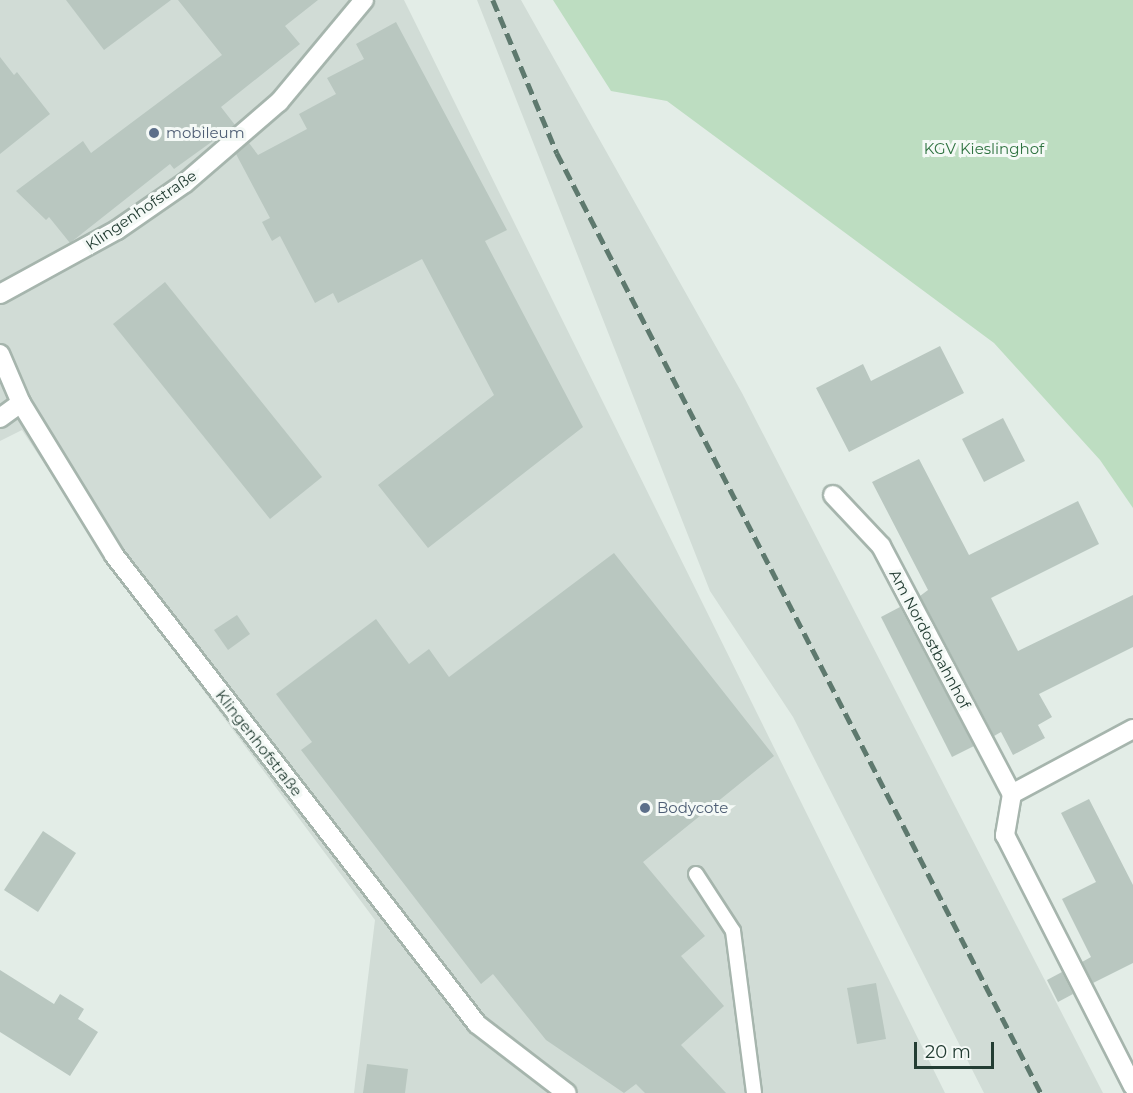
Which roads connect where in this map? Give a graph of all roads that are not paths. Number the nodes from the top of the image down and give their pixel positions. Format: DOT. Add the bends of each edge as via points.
graph roads {
  1 [pos="364,0"];
  2 [pos="0,294"];
  3 [pos="0,354"];
  4 [pos="21,403"];
  5 [pos="0,418"];
  6 [pos="833,495"];
  7 [pos="1133,729"];
  8 [pos="1012,794"];
  9 [pos="696,874"];
  10 [pos="1133,1086"];
  11 [pos="567,1093"];
  12 [pos="754,1093"];
  1 -- 2 [label="street, Klingenhofstraße" via="279,102 185,183 117,230"];
  3 -- 4 [label="street, Klingenhofstraße"];
  4 -- 5 [label="street"];
  4 -- 11 [label="street, Klingenhofstraße" via="114,555 477,1024"];
  6 -- 8 [label="street, Am Nordostbahnhof" via="881,546"];
  7 -- 8 [label="street"];
  8 -- 10 [label="street" via="1005,835"];
  9 -- 12 [label="lane" via="733,931"];
}
